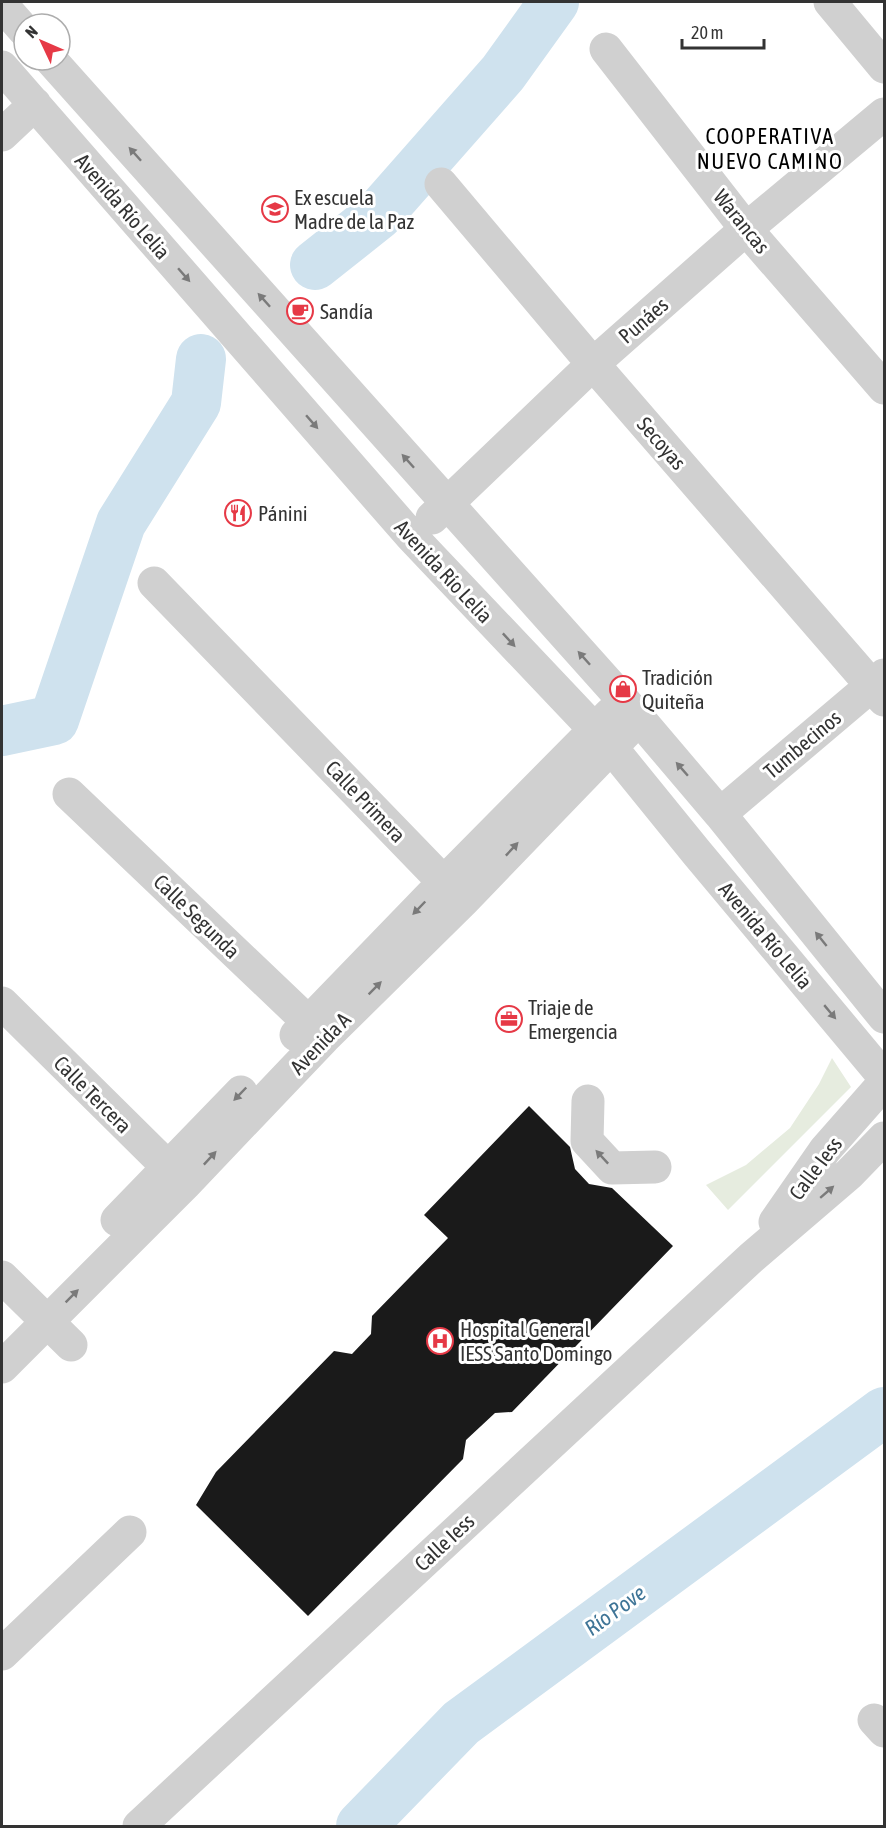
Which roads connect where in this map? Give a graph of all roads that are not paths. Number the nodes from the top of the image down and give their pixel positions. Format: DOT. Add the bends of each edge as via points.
graph roads {
  1 [pos="830,2"];
  2 [pos="2,5"];
  3 [pos="12,16"];
  4 [pos="606,49"];
  5 [pos="2,67"];
  6 [pos="885,67"];
  7 [pos="62,72"];
  8 [pos="35,104"];
  9 [pos="885,114"];
  10 [pos="2,135"];
  11 [pos="441,184"];
  12 [pos="746,229"];
  13 [pos="593,364"];
  14 [pos="885,388"];
  15 [pos="447,505"];
  16 [pos="411,536"];
  17 [pos="154,583"];
  18 [pos="880,687"];
  19 [pos="631,710"];
  20 [pos="602,738"];
  21 [pos="69,794"];
  22 [pos="720,814"];
  23 [pos="453,891"];
  24 [pos="2,1003"];
  25 [pos="885,1017"];
  26 [pos="316,1030"];
  27 [pos="885,1077"];
  28 [pos="885,1083"];
  29 [pos="588,1101"];
  30 [pos="885,1138"];
  31 [pos="656,1167"];
  32 [pos="177,1176"];
  33 [pos="751,1258"];
  34 [pos="2,1277"];
  35 [pos="39,1314"];
  36 [pos="2,1337"];
  37 [pos="70,1345"];
  38 [pos="2,1367"];
  39 [pos="130,1532"];
  40 [pos="2,1654"];
  41 [pos="139,1827"];
  1 -- 6 [label="street"];
  2 -- 3 [label="street"];
  4 -- 12 [label="street, Warancas"];
  5 -- 8 [label="street, Avenida Río Lelia"];
  15 -- 7 [label="street, Avenida Río Lelia, one-way"];
  8 -- 10 [label="street"];
  8 -- 16 [label="street, Avenida Río Lelia, one-way"];
  9 -- 12 [label="street, Punáes"];
  11 -- 13 [label="street, Secoyas"];
  12 -- 13 [label="street, Punáes"];
  12 -- 14 [label="street, Warancas"];
  13 -- 15 [label="street, Punáes"];
  13 -- 18 [label="street, Secoyas"];
  15 -- 16 [label="street, Punáes"];
  19 -- 15 [label="street, Avenida Río Lelia, one-way"];
  16 -- 20 [label="street, Avenida Río Lelia, one-way"];
  17 -- 23 [label="street, Calle Primera"];
  18 -- 22 [label="street, Tumbecinos"];
  19 -- 20 [label="street, Avenida A"];
  22 -- 19 [label="street, Avenida Río Lelia, one-way"];
  20 -- 23 [label="street, Avenida A"];
  20 -- 27 [label="street, Avenida Río Lelia, one-way"];
  21 -- 26 [label="street, Calle Segunda"];
  25 -- 22 [label="street, Avenida Río Lelia, one-way"];
  23 -- 26 [label="street, Avenida A"];
  24 -- 32 [label="street, Calle Tercera"];
  26 -- 32 [label="street, Avenida A"];
  28 -- 33 [label="street, Calle Iess" via="825,1150"];
  31 -- 29 [label="street, one-way" via="612,1168 587,1141"];
  33 -- 30 [label="street, Calle Iess, one-way"];
  32 -- 35 [label="street, Avenida A"];
  33 -- 41 [label="street, Calle Iess"];
  34 -- 35 [label="street"];
  35 -- 36 [label="street, Avenida A"];
  35 -- 37 [label="street"];
  35 -- 38 [label="street, Avenida A"];
  39 -- 40 [label="street"];
}
